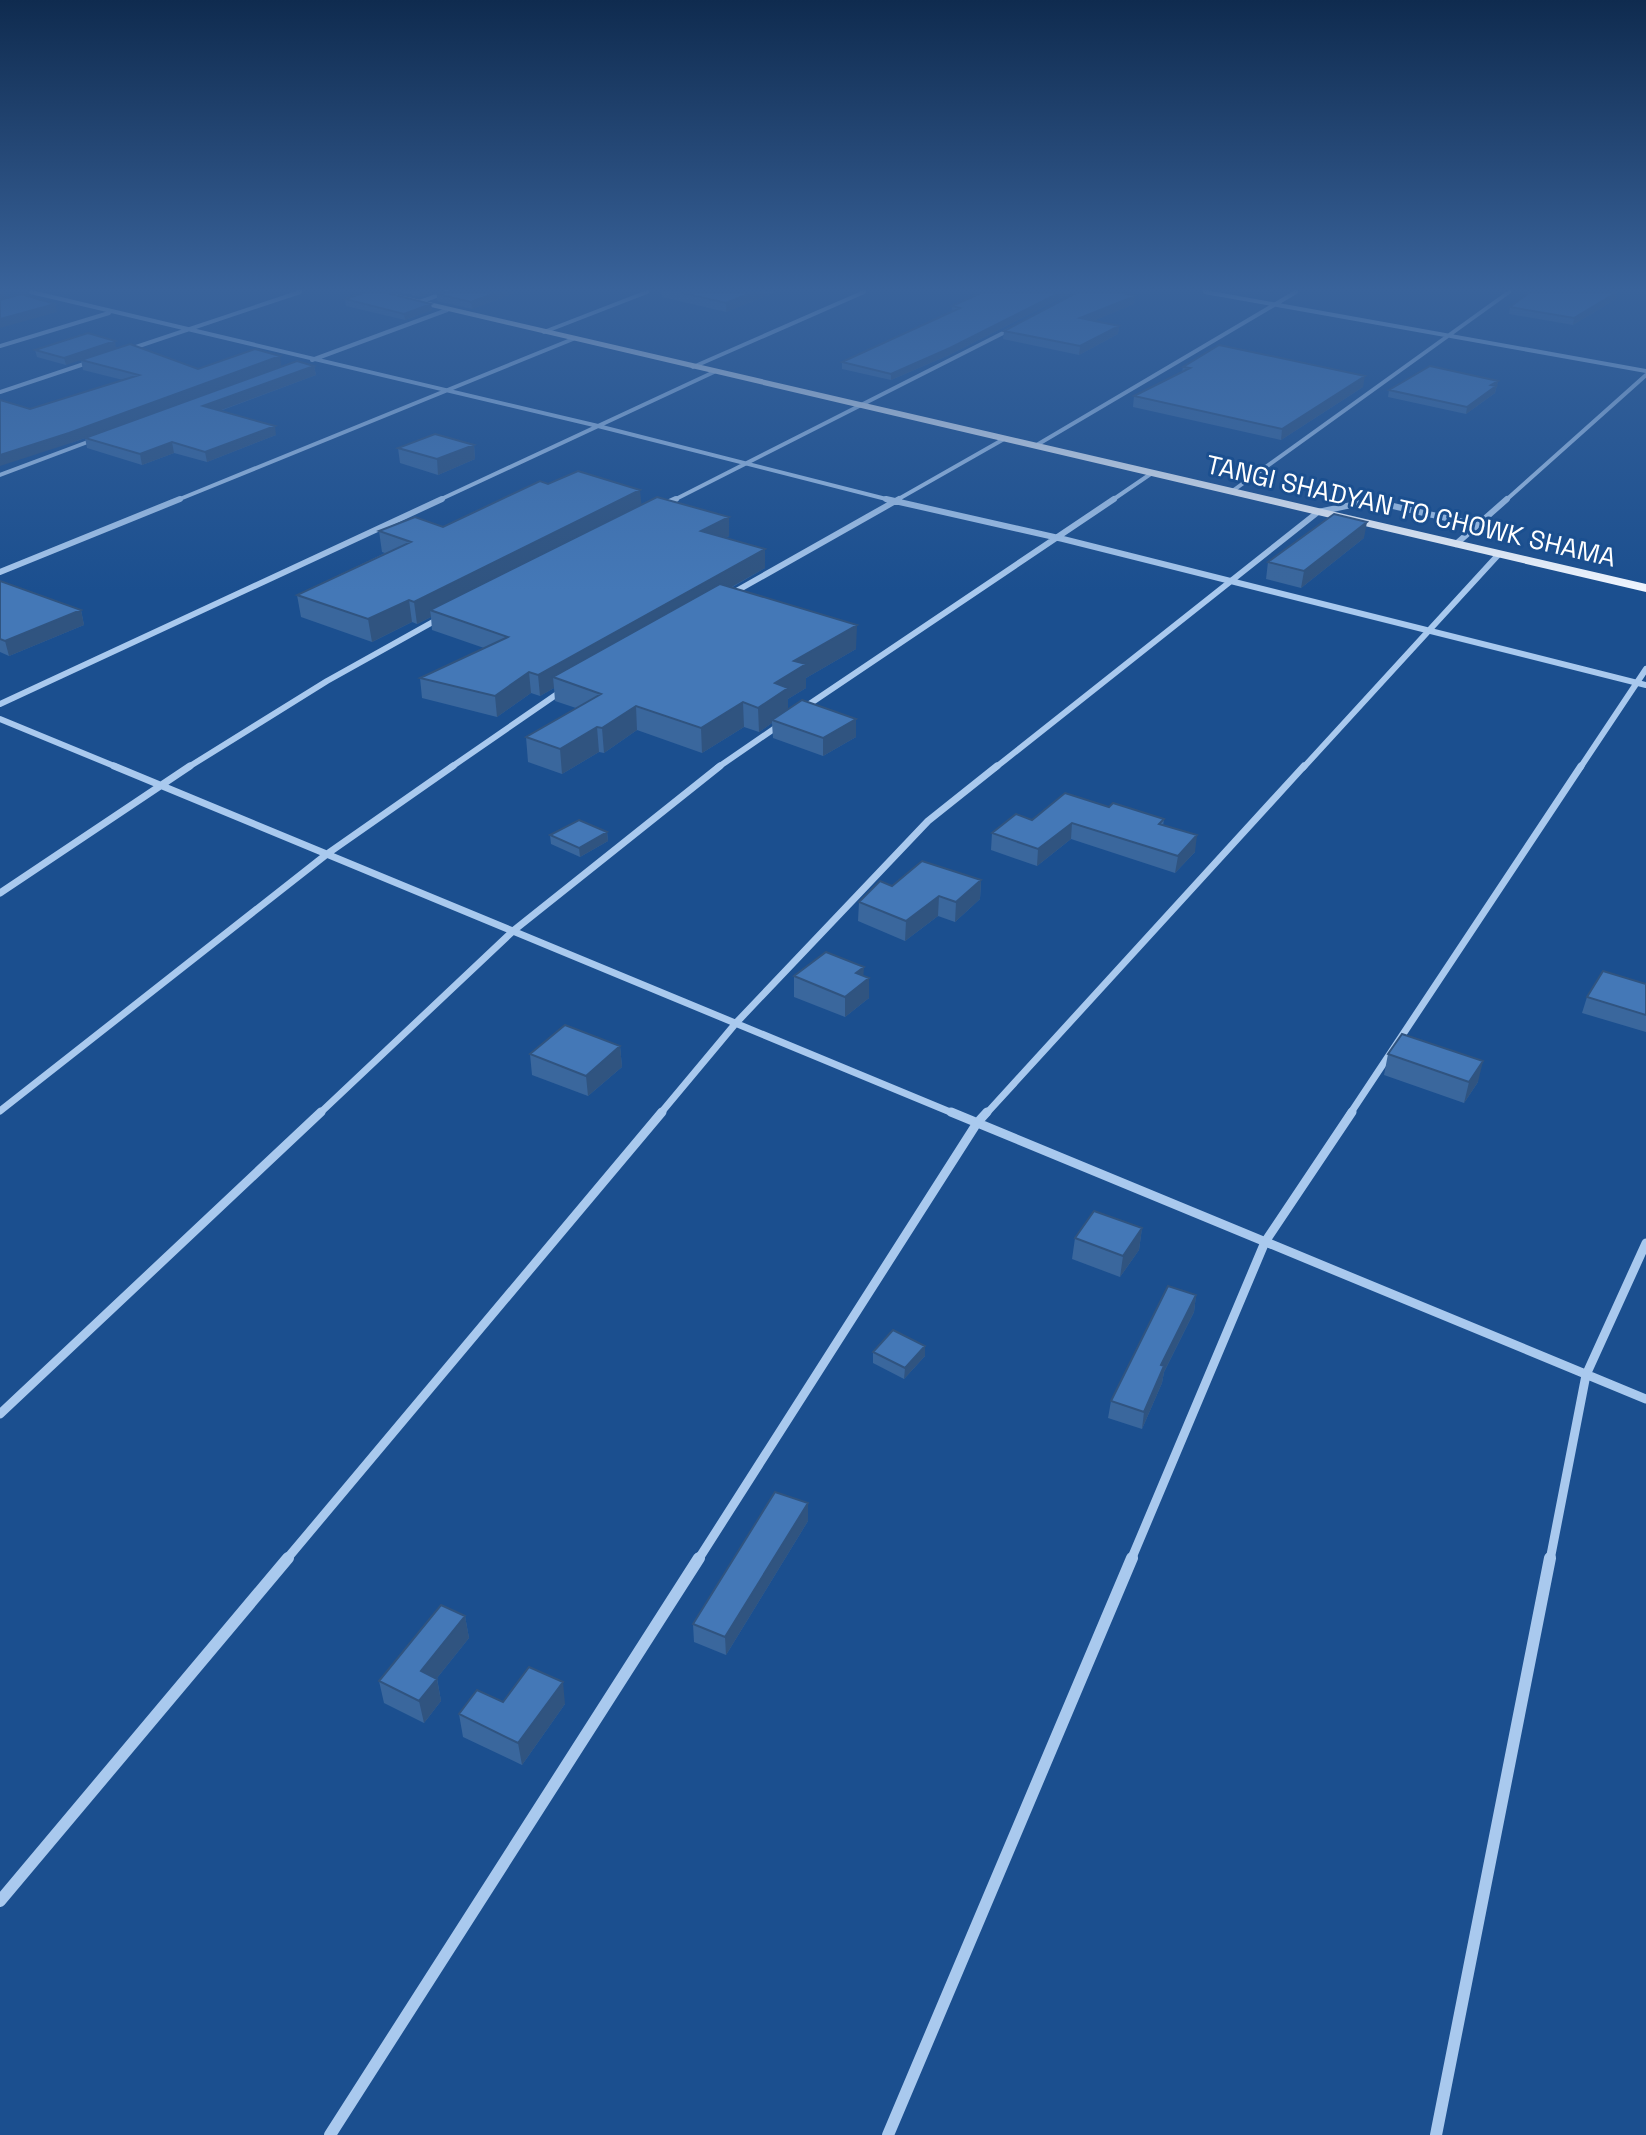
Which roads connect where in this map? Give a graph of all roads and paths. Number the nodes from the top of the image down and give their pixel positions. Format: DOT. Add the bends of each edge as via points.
graph roads {
  1 [pos="441,392"];
  2 [pos="452,392"];
  3 [pos="672,392"];
  4 [pos="800,392"];
  5 [pos="886,392"];
  6 [pos="1128,392"];
  7 [pos="1371,392"];
  8 [pos="1625,392"];
  9 [pos="859,405"];
  10 [pos="598,426"];
  11 [pos="103,437"];
  12 [pos="1004,439"];
  13 [pos="1035,446"];
  14 [pos="747,462"];
  15 [pos="1152,473"];
  16 [pos="0,475"];
  17 [pos="1231,492"];
  18 [pos="898,499"];
  19 [pos="650,512"];
  20 [pos="1318,512"];
  21 [pos="1477,525"];
  22 [pos="1057,538"];
  23 [pos="1456,544"];
  24 [pos="1499,554"];
  25 [pos="0,572"];
  26 [pos="1231,581"];
  27 [pos="1646,588"];
  28 [pos="722,600"];
  29 [pos="442,617"];
  30 [pos="1429,631"];
  31 [pos="1646,669"];
  32 [pos="1642,684"];
  33 [pos="572,685"];
  34 [pos="0,704"];
  35 [pos="5,721"];
  36 [pos="0,728"];
  37 [pos="161,785"];
  38 [pos="327,854"];
  39 [pos="0,893"];
  40 [pos="513,931"];
  41 [pos="736,1023"];
  42 [pos="0,1111"];
  43 [pos="977,1123"];
  44 [pos="1265,1242"];
  45 [pos="1646,1243"];
  46 [pos="1586,1375"];
  47 [pos="1646,1399"];
  48 [pos="0,1414"];
  49 [pos="0,1901"];
  50 [pos="330,2135"];
  51 [pos="888,2135"];
  52 [pos="1436,2135"];
  1 -- 25 [label="street"];
  2 -- 10 [label="street"];
  3 -- 10 [label="street"];
  4 -- 9 [label="main road, TANGI SHADYAN TO CHOWK SHAMA"];
  5 -- 9 [label="street"];
  6 -- 13 [label="street"];
  7 -- 17 [label="street"];
  8 -- 21 [label="street"];
  9 -- 12 [label="main road, TANGI SHADYAN TO CHOWK SHAMA"];
  9 -- 14 [label="street"];
  10 -- 14 [label="street"];
  10 -- 34 [label="street"];
  11 -- 16 [label="street"];
  12 -- 13 [label="main road, TANGI SHADYAN TO CHOWK SHAMA"];
  12 -- 18 [label="street"];
  13 -- 15 [label="main road, TANGI SHADYAN TO CHOWK SHAMA"];
  14 -- 18 [label="street"];
  14 -- 19 [label="street"];
  15 -- 17 [label="main road, TANGI SHADYAN TO CHOWK SHAMA"];
  15 -- 22 [label="street"];
  17 -- 20 [label="main road, TANGI SHADYAN TO CHOWK SHAMA"];
  18 -- 22 [label="street"];
  18 -- 28 [label="street"];
  20 -- 21 [label="street" via="1361,503"];
  20 -- 23 [label="main road, TANGI SHADYAN TO CHOWK SHAMA"];
  20 -- 26 [label="street"];
  21 -- 23 [label="street"];
  22 -- 26 [label="street"];
  22 -- 40 [label="street" via="730,758"];
  23 -- 24 [label="main road, TANGI SHADYAN TO CHOWK SHAMA"];
  24 -- 27 [label="main road, TANGI SHADYAN TO CHOWK SHAMA"];
  24 -- 30 [label="street"];
  26 -- 30 [label="street"];
  26 -- 41 [label="street" via="928,821"];
  29 -- 37 [label="street" via="373,653"];
  30 -- 32 [label="street"];
  30 -- 43 [label="street"];
  31 -- 32 [label="street"];
  32 -- 44 [label="street"];
  33 -- 38 [label="street"];
  35 -- 36 [label="street"];
  35 -- 37 [label="street"];
  37 -- 38 [label="street"];
  37 -- 39 [label="street"];
  38 -- 40 [label="street"];
  38 -- 42 [label="street"];
  40 -- 41 [label="street"];
  40 -- 48 [label="street"];
  41 -- 43 [label="street"];
  41 -- 49 [label="street"];
  43 -- 44 [label="street"];
  43 -- 50 [label="street"];
  44 -- 46 [label="street"];
  44 -- 51 [label="street"];
  45 -- 46 [label="street"];
  46 -- 47 [label="street"];
  46 -- 52 [label="street"];
}
